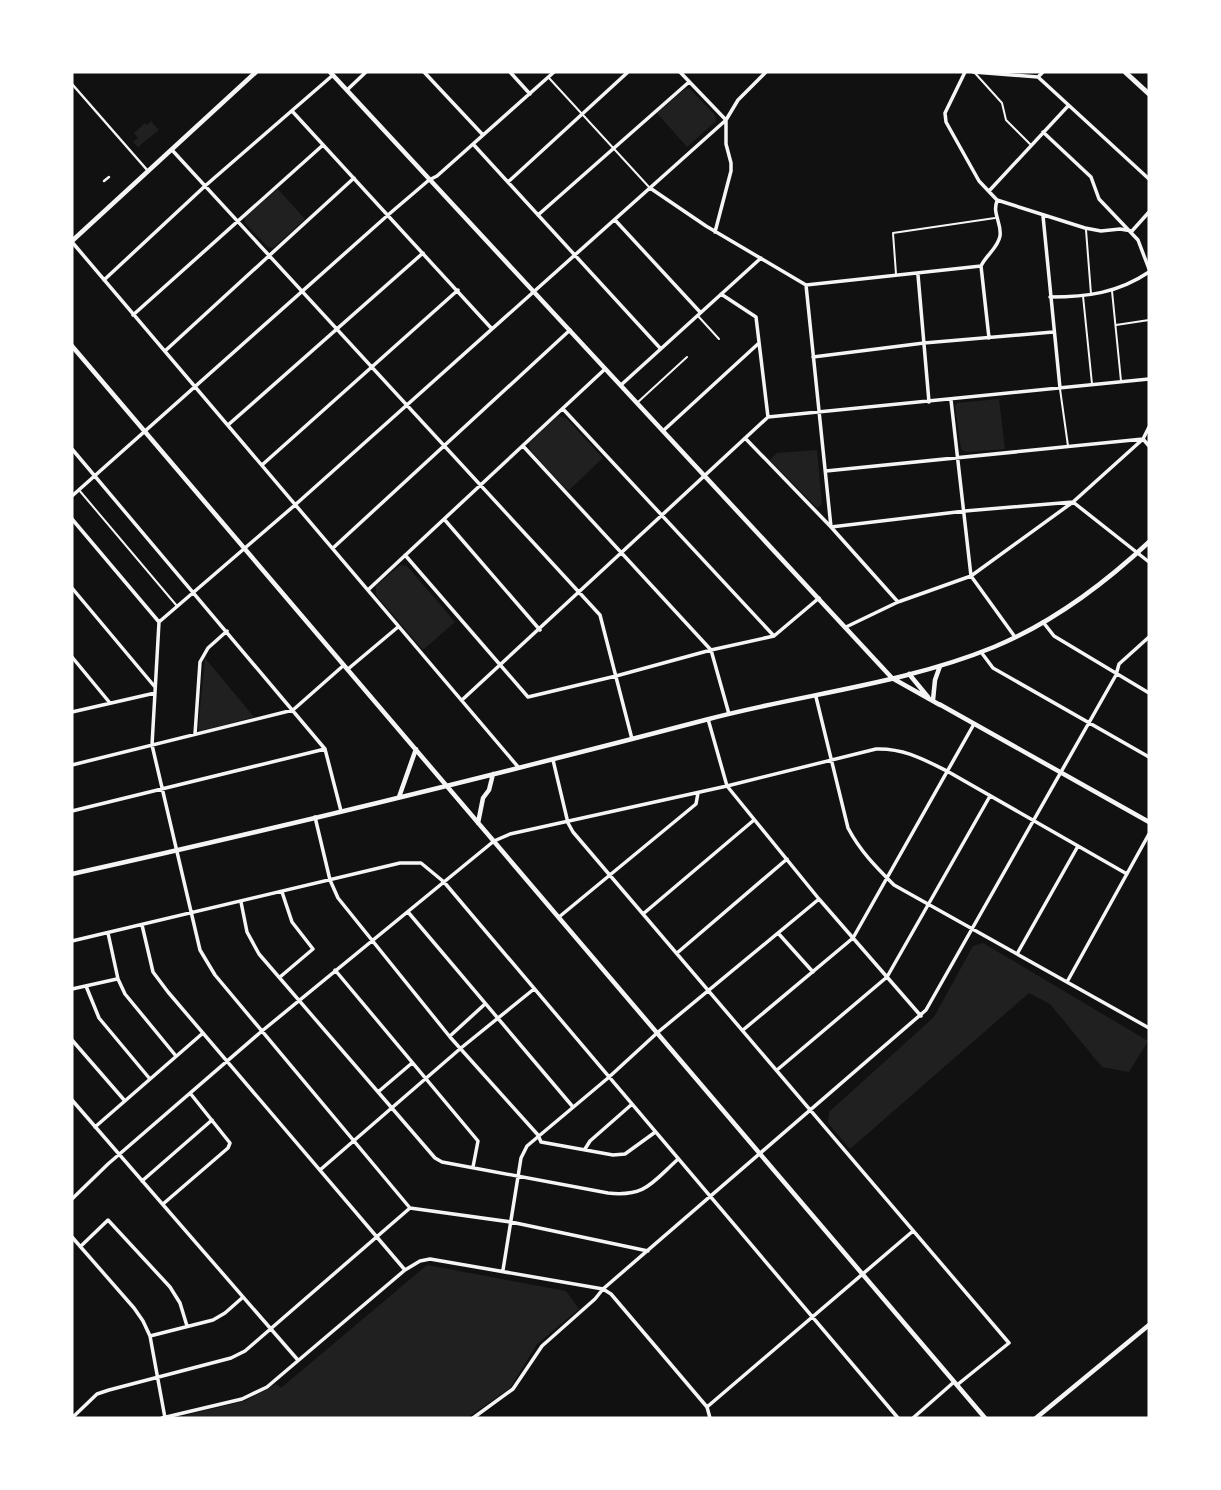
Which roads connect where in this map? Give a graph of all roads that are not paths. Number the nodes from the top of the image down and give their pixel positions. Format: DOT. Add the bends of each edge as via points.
graph roads {
  1 [pos="256,72"];
  2 [pos="366,72"];
  3 [pos="424,72"];
  4 [pos="510,72"];
  5 [pos="554,72"];
  6 [pos="628,72"];
  7 [pos="680,72"];
  8 [pos="765,72"];
  9 [pos="965,72"];
  10 [pos="973,72"];
  11 [pos="1043,72"];
  12 [pos="1125,72"];
  13 [pos="331,73"];
  14 [pos="548,77"];
  15 [pos="1038,77"];
  16 [pos="689,82"];
  17 [pos="72,84"];
  18 [pos="347,90"];
  19 [pos="530,94"];
  20 [pos="1149,94"];
  21 [pos="1068,106"];
  22 [pos="292,111"];
  23 [pos="581,114"];
  24 [pos="726,120"];
  25 [pos="1043,132"];
  26 [pos="483,135"];
  27 [pos="473,144"];
  28 [pos="1031,144"];
  29 [pos="323,145"];
  30 [pos="613,148"];
  31 [pos="172,150"];
  32 [pos="148,171"];
  33 [pos="109,177"];
  34 [pos="354,178"];
  35 [pos="1149,179"];
  36 [pos="429,180"];
  37 [pos="104,181"];
  38 [pos="508,182"];
  39 [pos="205,186"];
  40 [pos="650,188"];
  41 [pos="989,191"];
  42 [pos="997,200"];
  43 [pos="1149,212"];
  44 [pos="388,215"];
  45 [pos="538,215"];
  46 [pos="1043,216"];
  47 [pos="996,218"];
  48 [pos="236,220"];
  49 [pos="615,220"];
  50 [pos="1085,228"];
  51 [pos="1132,231"];
  52 [pos="715,232"];
  53 [pos="72,241"];
  54 [pos="423,253"];
  55 [pos="575,255"];
  56 [pos="270,256"];
  57 [pos="761,258"];
  58 [pos="981,266"];
  59 [pos="1149,270"];
  60 [pos="918,274"];
  61 [pos="896,276"];
  62 [pos="104,280"];
  63 [pos="806,285"];
  64 [pos="458,290"];
  65 [pos="302,291"];
  66 [pos="534,291"];
  67 [pos="1112,291"];
  68 [pos="721,294"];
  69 [pos="1091,295"];
  70 [pos="1083,296"];
  71 [pos="1050,298"];
  72 [pos="699,314"];
  73 [pos="133,315"];
  74 [pos="1149,320"];
  75 [pos="1115,325"];
  76 [pos="336,328"];
  77 [pos="492,329"];
  78 [pos="570,330"];
  79 [pos="1053,332"];
  80 [pos="989,338"];
  81 [pos="719,339"];
  82 [pos="759,343"];
  83 [pos="924,343"];
  84 [pos="72,346"];
  85 [pos="660,348"];
  86 [pos="165,351"];
  87 [pos="687,357"];
  88 [pos="813,357"];
  89 [pos="371,366"];
  90 [pos="606,368"];
  91 [pos="1149,379"];
  92 [pos="1121,382"];
  93 [pos="621,385"];
  94 [pos="1092,385"];
  95 [pos="196,387"];
  96 [pos="1059,388"];
  97 [pos="951,400"];
  98 [pos="638,402"];
  99 [pos="929,402"];
  100 [pos="407,404"];
  101 [pos="563,409"];
  102 [pos="819,414"];
  103 [pos="768,418"];
  104 [pos="228,425"];
  105 [pos="1149,427"];
  106 [pos="664,430"];
  107 [pos="144,433"];
  108 [pos="745,438"];
  109 [pos="1143,439"];
  110 [pos="446,446"];
  111 [pos="523,446"];
  112 [pos="1149,446"];
  113 [pos="1068,447"];
  114 [pos="72,449"];
  115 [pos="959,456"];
  116 [pos="262,465"];
  117 [pos="825,471"];
  118 [pos="95,476"];
  119 [pos="705,477"];
  120 [pos="480,483"];
  121 [pos="78,490"];
  122 [pos="72,496"];
  123 [pos="1073,502"];
  124 [pos="295,505"];
  125 [pos="965,511"];
  126 [pos="663,516"];
  127 [pos="72,519"];
  128 [pos="444,519"];
  129 [pos="831,527"];
  130 [pos="1149,542"];
  131 [pos="333,548"];
  132 [pos="243,550"];
  133 [pos="622,554"];
  134 [pos="1137,554"];
  135 [pos="405,555"];
  136 [pos="1149,562"];
  137 [pos="971,576"];
  138 [pos="72,588"];
  139 [pos="369,589"];
  140 [pos="580,592"];
  141 [pos="194,593"];
  142 [pos="819,598"];
  143 [pos="898,602"];
  144 [pos="177,607"];
  145 [pos="159,622"];
  146 [pos="1043,622"];
  147 [pos="398,627"];
  148 [pos="846,627"];
  149 [pos="540,630"];
  150 [pos="227,632"];
  151 [pos="774,636"];
  152 [pos="1015,637"];
  153 [pos="1149,637"];
  154 [pos="711,650"];
  155 [pos="981,652"];
  156 [pos="72,657"];
  157 [pos="500,666"];
  158 [pos="940,666"];
  159 [pos="346,667"];
  160 [pos="909,674"];
  161 [pos="1116,675"];
  162 [pos="616,677"];
  163 [pos="891,678"];
  164 [pos="155,691"];
  165 [pos="1149,694"];
  166 [pos="816,697"];
  167 [pos="462,700"];
  168 [pos="933,700"];
  169 [pos="110,703"];
  170 [pos="940,705"];
  171 [pos="293,710"];
  172 [pos="72,712"];
  173 [pos="729,714"];
  174 [pos="708,719"];
  175 [pos="1089,723"];
  176 [pos="974,724"];
  177 [pos="195,734"];
  178 [pos="632,740"];
  179 [pos="152,745"];
  180 [pos="325,749"];
  181 [pos="416,749"];
  182 [pos="1149,757"];
  183 [pos="553,760"];
  184 [pos="830,760"];
  185 [pos="72,765"];
  186 [pos="519,768"];
  187 [pos="947,771"];
  188 [pos="1060,772"];
  189 [pos="493,774"];
  190 [pos="447,785"];
  191 [pos="727,786"];
  192 [pos="163,789"];
  193 [pos="698,793"];
  194 [pos="990,796"];
  195 [pos="399,797"];
  196 [pos="72,811"];
  197 [pos="341,811"];
  198 [pos="315,817"];
  199 [pos="754,820"];
  200 [pos="1034,821"];
  201 [pos="1149,822"];
  202 [pos="478,823"];
  203 [pos="568,823"];
  204 [pos="1149,834"];
  205 [pos="494,841"];
  206 [pos="1078,846"];
  207 [pos="178,850"];
  208 [pos="787,859"];
  209 [pos="72,874"];
  210 [pos="1127,874"];
  211 [pos="611,876"];
  212 [pos="887,878"];
  213 [pos="330,880"];
  214 [pos="444,882"];
  215 [pos="282,892"];
  216 [pos="819,899"];
  217 [pos="241,902"];
  218 [pos="929,904"];
  219 [pos="408,912"];
  220 [pos="192,913"];
  221 [pos="643,914"];
  222 [pos="558,917"];
  223 [pos="142,925"];
  224 [pos="972,928"];
  225 [pos="108,933"];
  226 [pos="778,933"];
  227 [pos="853,938"];
  228 [pos="372,939"];
  229 [pos="72,941"];
  230 [pos="677,953"];
  231 [pos="1017,954"];
  232 [pos="334,970"];
  233 [pos="813,972"];
  234 [pos="280,977"];
  235 [pos="887,977"];
  236 [pos="118,979"];
  237 [pos="1067,982"];
  238 [pos="86,986"];
  239 [pos="72,989"];
  240 [pos="534,989"];
  241 [pos="708,989"];
  242 [pos="300,999"];
  243 [pos="485,1004"];
  244 [pos="921,1016"];
  245 [pos="497,1020"];
  246 [pos="1149,1028"];
  247 [pos="743,1030"];
  248 [pos="262,1031"];
  249 [pos="203,1033"];
  250 [pos="657,1033"];
  251 [pos="450,1037"];
  252 [pos="72,1040"];
  253 [pos="461,1048"];
  254 [pos="176,1056"];
  255 [pos="227,1061"];
  256 [pos="412,1063"];
  257 [pos="778,1070"];
  258 [pos="608,1078"];
  259 [pos="150,1079"];
  260 [pos="426,1080"];
  261 [pos="378,1092"];
  262 [pos="190,1093"];
  263 [pos="72,1100"];
  264 [pos="125,1101"];
  265 [pos="631,1105"];
  266 [pos="573,1107"];
  267 [pos="392,1110"];
  268 [pos="811,1110"];
  269 [pos="212,1120"];
  270 [pos="95,1127"];
  271 [pos="654,1133"];
  272 [pos="538,1135"];
  273 [pos="354,1141"];
  274 [pos="585,1150"];
  275 [pos="760,1153"];
  276 [pos="120,1155"];
  277 [pos="677,1160"];
  278 [pos="473,1167"];
  279 [pos="320,1170"];
  280 [pos="519,1175"];
  281 [pos="142,1181"];
  282 [pos="709,1197"];
  283 [pos="72,1199"];
  284 [pos="163,1204"];
  285 [pos="410,1208"];
  286 [pos="511,1223"];
  287 [pos="914,1230"];
  288 [pos="72,1237"];
  289 [pos="377,1237"];
  290 [pos="80,1247"];
  291 [pos="648,1251"];
  292 [pos="405,1270"];
  293 [pos="503,1270"];
  294 [pos="862,1273"];
  295 [pos="603,1289"];
  296 [pos="242,1297"];
  297 [pos="812,1318"];
  298 [pos="1149,1325"];
  299 [pos="187,1326"];
  300 [pos="269,1328"];
  301 [pos="150,1336"];
  302 [pos="297,1359"];
  303 [pos="156,1377"];
  304 [pos="956,1384"];
  305 [pos="707,1406"];
  306 [pos="72,1418"];
  307 [pos="164,1418"];
  308 [pos="473,1418"];
  309 [pos="710,1418"];
  310 [pos="898,1418"];
  311 [pos="913,1418"];
  312 [pos="985,1418"];
  313 [pos="1036,1418"];
  1 -- 31 [label="street"];
  2 -- 18 [label="street"];
  3 -- 26 [label="street"];
  4 -- 19 [label="street"];
  5 -- 14 [label="street"];
  6 -- 23 [label="street"];
  7 -- 16 [label="street"];
  8 -- 24 [label="street"];
  9 -- 41 [label="street" via="945,113 946,122"];
  10 -- 15 [label="street"];
  10 -- 28 [label="lane" via="1002,103 1006,120"];
  11 -- 15 [label="street"];
  12 -- 20 [label="main road"];
  13 -- 18 [label="street"];
  13 -- 22 [label="street"];
  14 -- 19 [label="street"];
  14 -- 23 [label="lane"];
  15 -- 21 [label="street"];
  16 -- 24 [label="street"];
  16 -- 30 [label="street"];
  17 -- 32 [label="street"];
  18 -- 36 [label="street"];
  19 -- 26 [label="street"];
  21 -- 25 [label="street"];
  21 -- 35 [label="street"];
  22 -- 29 [label="street"];
  22 -- 39 [label="street"];
  23 -- 30 [label="lane"];
  23 -- 38 [label="street"];
  24 -- 40 [label="street"];
  24 -- 52 [label="street" via="731,163"];
  25 -- 28 [label="street"];
  25 -- 51 [label="street" via="1091,177 1099,199"];
  26 -- 27 [label="street"];
  27 -- 36 [label="street"];
  27 -- 38 [label="street"];
  28 -- 41 [label="street"];
  29 -- 34 [label="street"];
  29 -- 48 [label="street"];
  30 -- 40 [label="lane"];
  30 -- 45 [label="street"];
  31 -- 32 [label="street"];
  31 -- 39 [label="street"];
  32 -- 53 [label="street"];
  33 -- 37 [label="street"];
  34 -- 44 [label="street"];
  34 -- 56 [label="street"];
  36 -- 44 [label="street"];
  36 -- 66 [label="street"];
  38 -- 45 [label="street"];
  39 -- 48 [label="street"];
  39 -- 62 [label="street"];
  40 -- 49 [label="street"];
  40 -- 52 [label="street"];
  41 -- 42 [label="street"];
  42 -- 46 [label="street"];
  42 -- 47 [label="street"];
  43 -- 51 [label="street"];
  44 -- 54 [label="street"];
  44 -- 65 [label="street"];
  45 -- 55 [label="street"];
  46 -- 50 [label="street"];
  46 -- 71 [label="street"];
  47 -- 58 [label="street" via="998,244"];
  47 -- 61 [label="lane" via="893,233"];
  48 -- 56 [label="street"];
  48 -- 73 [label="street"];
  49 -- 55 [label="street"];
  49 -- 72 [label="street"];
  50 -- 51 [label="street"];
  50 -- 69 [label="lane"];
  51 -- 59 [label="street"];
  52 -- 57 [label="street"];
  53 -- 62 [label="street"];
  54 -- 64 [label="street"];
  54 -- 76 [label="street"];
  55 -- 66 [label="street"];
  55 -- 85 [label="street"];
  56 -- 65 [label="street"];
  56 -- 86 [label="street"];
  57 -- 63 [label="street"];
  57 -- 68 [label="street"];
  58 -- 60 [label="street"];
  58 -- 80 [label="street"];
  59 -- 67 [label="street"];
  60 -- 61 [label="street"];
  60 -- 83 [label="street"];
  61 -- 63 [label="street"];
  62 -- 73 [label="street"];
  63 -- 88 [label="street"];
  64 -- 77 [label="street"];
  64 -- 89 [label="street"];
  65 -- 76 [label="street"];
  65 -- 95 [label="street"];
  66 -- 77 [label="street"];
  66 -- 78 [label="street"];
  67 -- 69 [label="street"];
  67 -- 75 [label="lane"];
  68 -- 72 [label="street"];
  68 -- 82 [label="street" via="756,317"];
  69 -- 70 [label="street"];
  70 -- 71 [label="street"];
  70 -- 94 [label="lane"];
  71 -- 79 [label="street"];
  72 -- 81 [label="lane"];
  72 -- 85 [label="street"];
  73 -- 86 [label="street"];
  74 -- 75 [label="lane"];
  75 -- 92 [label="lane"];
  76 -- 89 [label="street"];
  76 -- 104 [label="street"];
  77 -- 100 [label="street"];
  78 -- 90 [label="street"];
  78 -- 110 [label="street"];
  79 -- 80 [label="street"];
  79 -- 96 [label="street"];
  80 -- 83 [label="street"];
  82 -- 103 [label="street"];
  82 -- 106 [label="street"];
  83 -- 88 [label="street"];
  83 -- 99 [label="street"];
  84 -- 107 [label="street"];
  85 -- 93 [label="street"];
  86 -- 95 [label="street"];
  87 -- 98 [label="lane"];
  88 -- 102 [label="street"];
  89 -- 100 [label="street"];
  89 -- 116 [label="street"];
  90 -- 93 [label="street"];
  90 -- 101 [label="street"];
  91 -- 92 [label="street"];
  92 -- 94 [label="street"];
  93 -- 98 [label="street"];
  94 -- 96 [label="street"];
  95 -- 104 [label="street"];
  95 -- 107 [label="street"];
  96 -- 97 [label="street"];
  96 -- 113 [label="lane"];
  97 -- 99 [label="street"];
  97 -- 115 [label="street"];
  98 -- 106 [label="street"];
  99 -- 102 [label="street"];
  100 -- 110 [label="street"];
  100 -- 124 [label="street"];
  101 -- 111 [label="street"];
  101 -- 126 [label="street"];
  102 -- 103 [label="street"];
  102 -- 117 [label="street"];
  103 -- 108 [label="street"];
  104 -- 116 [label="street"];
  105 -- 109 [label="street"];
  106 -- 119 [label="street"];
  107 -- 118 [label="street"];
  107 -- 132 [label="street"];
  108 -- 119 [label="street"];
  108 -- 129 [label="street"];
  109 -- 112 [label="street"];
  109 -- 113 [label="street"];
  109 -- 123 [label="street"];
  110 -- 120 [label="street"];
  110 -- 131 [label="street"];
  111 -- 120 [label="street"];
  111 -- 133 [label="street"];
  113 -- 115 [label="street"];
  114 -- 118 [label="street"];
  115 -- 117 [label="street"];
  115 -- 125 [label="street"];
  116 -- 124 [label="street"];
  117 -- 129 [label="street"];
  118 -- 121 [label="street"];
  118 -- 141 [label="street"];
  119 -- 126 [label="street"];
  119 -- 142 [label="street"];
  120 -- 128 [label="street"];
  120 -- 140 [label="street"];
  121 -- 122 [label="street"];
  121 -- 144 [label="lane"];
  123 -- 125 [label="street"];
  123 -- 134 [label="street"];
  123 -- 137 [label="street"];
  124 -- 131 [label="street"];
  124 -- 132 [label="street"];
  125 -- 129 [label="street"];
  125 -- 137 [label="street"];
  126 -- 133 [label="street"];
  126 -- 151 [label="street"];
  127 -- 145 [label="street"];
  128 -- 135 [label="street"];
  128 -- 149 [label="street"];
  129 -- 143 [label="street"];
  130 -- 134 [label="street"];
  131 -- 139 [label="street"];
  132 -- 141 [label="street"];
  132 -- 159 [label="street"];
  133 -- 140 [label="street"];
  133 -- 154 [label="street"];
  134 -- 136 [label="street"];
  134 -- 146 [label="street"];
  135 -- 139 [label="street"];
  135 -- 157 [label="street"];
  137 -- 143 [label="street"];
  137 -- 152 [label="street"];
  138 -- 164 [label="street"];
  139 -- 147 [label="street"];
  140 -- 149 [label="street"];
  140 -- 162 [label="street" via="600,615"];
  141 -- 144 [label="street"];
  141 -- 150 [label="street"];
  142 -- 148 [label="street"];
  142 -- 151 [label="street"];
  143 -- 148 [label="street"];
  144 -- 145 [label="street"];
  145 -- 164 [label="street"];
  146 -- 152 [label="street"];
  146 -- 161 [label="street" via="1054,636"];
  147 -- 159 [label="street"];
  147 -- 167 [label="street"];
  148 -- 163 [label="street"];
  149 -- 157 [label="street"];
  150 -- 171 [label="street"];
  150 -- 177 [label="street" via="203,654"];
  151 -- 154 [label="street"];
  152 -- 155 [label="street"];
  153 -- 161 [label="street" via="1119,664"];
  154 -- 162 [label="street"];
  154 -- 173 [label="street"];
  155 -- 158 [label="street"];
  155 -- 175 [label="street" via="993,668"];
  156 -- 169 [label="street"];
  157 -- 162 [label="street" via="528,697"];
  157 -- 167 [label="street"];
  158 -- 160 [label="street"];
  158 -- 168 [label="street"];
  159 -- 171 [label="street"];
  159 -- 181 [label="street"];
  160 -- 163 [label="street"];
  160 -- 168 [label="street"];
  161 -- 165 [label="street"];
  161 -- 175 [label="street"];
  162 -- 178 [label="street"];
  163 -- 166 [label="street"];
  163 -- 170 [label="street"];
  164 -- 169 [label="street"];
  164 -- 179 [label="street"];
  166 -- 173 [label="street"];
  166 -- 184 [label="street"];
  167 -- 186 [label="street"];
  168 -- 170 [label="street"];
  169 -- 172 [label="street"];
  170 -- 176 [label="street"];
  171 -- 177 [label="street"];
  171 -- 180 [label="street"];
  173 -- 174 [label="street"];
  174 -- 178 [label="street"];
  174 -- 191 [label="street"];
  175 -- 182 [label="street"];
  175 -- 188 [label="street"];
  176 -- 187 [label="street"];
  176 -- 188 [label="street"];
  177 -- 179 [label="street"];
  178 -- 183 [label="street"];
  179 -- 185 [label="street"];
  179 -- 192 [label="street"];
  180 -- 192 [label="street"];
  180 -- 197 [label="street"];
  181 -- 190 [label="street"];
  181 -- 195 [label="street"];
  183 -- 186 [label="street"];
  183 -- 203 [label="street"];
  184 -- 187 [label="street" via="890,749 916,755"];
  184 -- 191 [label="street"];
  184 -- 212 [label="street" via="848,828"];
  186 -- 189 [label="street"];
  187 -- 194 [label="street"];
  187 -- 212 [label="street"];
  188 -- 200 [label="street"];
  188 -- 201 [label="street"];
  189 -- 190 [label="street"];
  189 -- 202 [label="street"];
  190 -- 195 [label="street"];
  190 -- 202 [label="street"];
  191 -- 193 [label="street"];
  191 -- 199 [label="street"];
  192 -- 196 [label="street"];
  192 -- 207 [label="street"];
  193 -- 203 [label="street"];
  193 -- 211 [label="street" via="696,804"];
  194 -- 200 [label="street"];
  194 -- 218 [label="street"];
  195 -- 197 [label="street"];
  197 -- 198 [label="street"];
  198 -- 207 [label="street"];
  198 -- 213 [label="street"];
  199 -- 208 [label="street"];
  199 -- 221 [label="street"];
  200 -- 206 [label="street"];
  200 -- 224 [label="street"];
  202 -- 205 [label="street"];
  203 -- 205 [label="street"];
  203 -- 211 [label="street"];
  204 -- 210 [label="street"];
  205 -- 214 [label="street"];
  205 -- 222 [label="street"];
  206 -- 210 [label="street"];
  206 -- 231 [label="street"];
  207 -- 209 [label="street"];
  207 -- 220 [label="street"];
  208 -- 216 [label="street"];
  208 -- 230 [label="street"];
  210 -- 237 [label="street"];
  211 -- 221 [label="street"];
  211 -- 222 [label="street"];
  212 -- 218 [label="street"];
  212 -- 227 [label="street"];
  213 -- 214 [label="street" via="409,862 421,863"];
  213 -- 215 [label="street"];
  213 -- 228 [label="street" via="338,898"];
  214 -- 219 [label="street"];
  214 -- 240 [label="street"];
  215 -- 217 [label="street"];
  215 -- 234 [label="street" via="288,914 313,949"];
  216 -- 226 [label="street"];
  216 -- 227 [label="street"];
  217 -- 220 [label="street"];
  217 -- 234 [label="street" via="252,943"];
  218 -- 224 [label="street"];
  218 -- 235 [label="street"];
  219 -- 228 [label="street"];
  219 -- 243 [label="street"];
  220 -- 223 [label="street"];
  220 -- 248 [label="street" via="206,964"];
  221 -- 230 [label="street"];
  222 -- 250 [label="street"];
  223 -- 225 [label="street"];
  223 -- 249 [label="street" via="153,972"];
  224 -- 231 [label="street"];
  224 -- 244 [label="street"];
  225 -- 229 [label="street"];
  225 -- 236 [label="street"];
  226 -- 233 [label="street"];
  226 -- 241 [label="street"];
  227 -- 233 [label="street"];
  227 -- 235 [label="street"];
  228 -- 232 [label="street"];
  228 -- 251 [label="street"];
  230 -- 241 [label="street"];
  231 -- 237 [label="street"];
  232 -- 242 [label="street"];
  232 -- 256 [label="street"];
  233 -- 247 [label="street"];
  234 -- 242 [label="street"];
  235 -- 244 [label="street"];
  235 -- 257 [label="street"];
  236 -- 238 [label="street"];
  236 -- 254 [label="street" via="131,1004"];
  237 -- 246 [label="street"];
  238 -- 239 [label="street"];
  238 -- 259 [label="street" via="99,1018"];
  240 -- 245 [label="street"];
  240 -- 258 [label="street"];
  241 -- 247 [label="street"];
  241 -- 250 [label="street"];
  242 -- 248 [label="street"];
  242 -- 261 [label="street"];
  243 -- 245 [label="street"];
  243 -- 251 [label="street"];
  244 -- 268 [label="street"];
  245 -- 253 [label="street"];
  245 -- 266 [label="street"];
  247 -- 257 [label="street"];
  248 -- 255 [label="street"];
  248 -- 273 [label="street"];
  249 -- 254 [label="street"];
  249 -- 255 [label="street"];
  250 -- 258 [label="street"];
  250 -- 275 [label="street"];
  251 -- 253 [label="street"];
  252 -- 264 [label="street"];
  253 -- 260 [label="street"];
  253 -- 272 [label="street"];
  254 -- 259 [label="street"];
  255 -- 262 [label="street"];
  255 -- 279 [label="street"];
  256 -- 260 [label="street"];
  256 -- 261 [label="street"];
  257 -- 268 [label="street"];
  258 -- 265 [label="street"];
  258 -- 266 [label="street"];
  259 -- 264 [label="street"];
  260 -- 267 [label="street"];
  260 -- 278 [label="street" via="478,1141"];
  261 -- 267 [label="street"];
  262 -- 269 [label="street"];
  262 -- 276 [label="street"];
  263 -- 270 [label="street"];
  264 -- 270 [label="street"];
  265 -- 271 [label="street"];
  265 -- 274 [label="street"];
  266 -- 272 [label="street"];
  267 -- 273 [label="street"];
  267 -- 278 [label="street" via="435,1158"];
  268 -- 275 [label="street"];
  268 -- 287 [label="street"];
  269 -- 281 [label="street"];
  269 -- 284 [label="street" via="230,1143 228,1148"];
  270 -- 276 [label="street"];
  271 -- 274 [label="street" via="625,1154"];
  271 -- 277 [label="street"];
  272 -- 274 [label="street" via="541,1142"];
  272 -- 280 [label="street" via="521,1158"];
  273 -- 279 [label="street"];
  273 -- 285 [label="street"];
  275 -- 282 [label="street"];
  275 -- 294 [label="street"];
  276 -- 281 [label="street"];
  276 -- 283 [label="street"];
  277 -- 280 [label="street" via="632,1194"];
  277 -- 282 [label="street"];
  278 -- 280 [label="street"];
  279 -- 289 [label="street"];
  280 -- 286 [label="street"];
  281 -- 284 [label="street"];
  282 -- 291 [label="street"];
  282 -- 297 [label="street"];
  284 -- 296 [label="street"];
  285 -- 286 [label="street"];
  285 -- 289 [label="street"];
  286 -- 291 [label="street"];
  286 -- 293 [label="street"];
  287 -- 294 [label="street"];
  287 -- 304 [label="street" via="1009,1343"];
  288 -- 290 [label="street"];
  289 -- 292 [label="street"];
  289 -- 300 [label="street"];
  290 -- 299 [label="street" via="108,1220 170,1287"];
  290 -- 301 [label="street" via="134,1308"];
  291 -- 295 [label="street"];
  292 -- 293 [label="street" via="430,1259"];
  292 -- 302 [label="street"];
  293 -- 295 [label="street"];
  294 -- 297 [label="street"];
  294 -- 304 [label="street"];
  295 -- 305 [label="street"];
  295 -- 308 [label="street" via="542,1346 513,1389"];
  296 -- 299 [label="street" via="213,1320"];
  296 -- 300 [label="street"];
  297 -- 305 [label="street"];
  297 -- 310 [label="street"];
  298 -- 313 [label="street"];
  299 -- 301 [label="street"];
  300 -- 302 [label="street"];
  300 -- 303 [label="street" via="231,1358"];
  301 -- 303 [label="street"];
  302 -- 307 [label="street" via="254,1395"];
  303 -- 306 [label="street" via="97,1394"];
  303 -- 307 [label="street"];
  304 -- 311 [label="street"];
  304 -- 312 [label="street"];
  305 -- 309 [label="street"];
}
